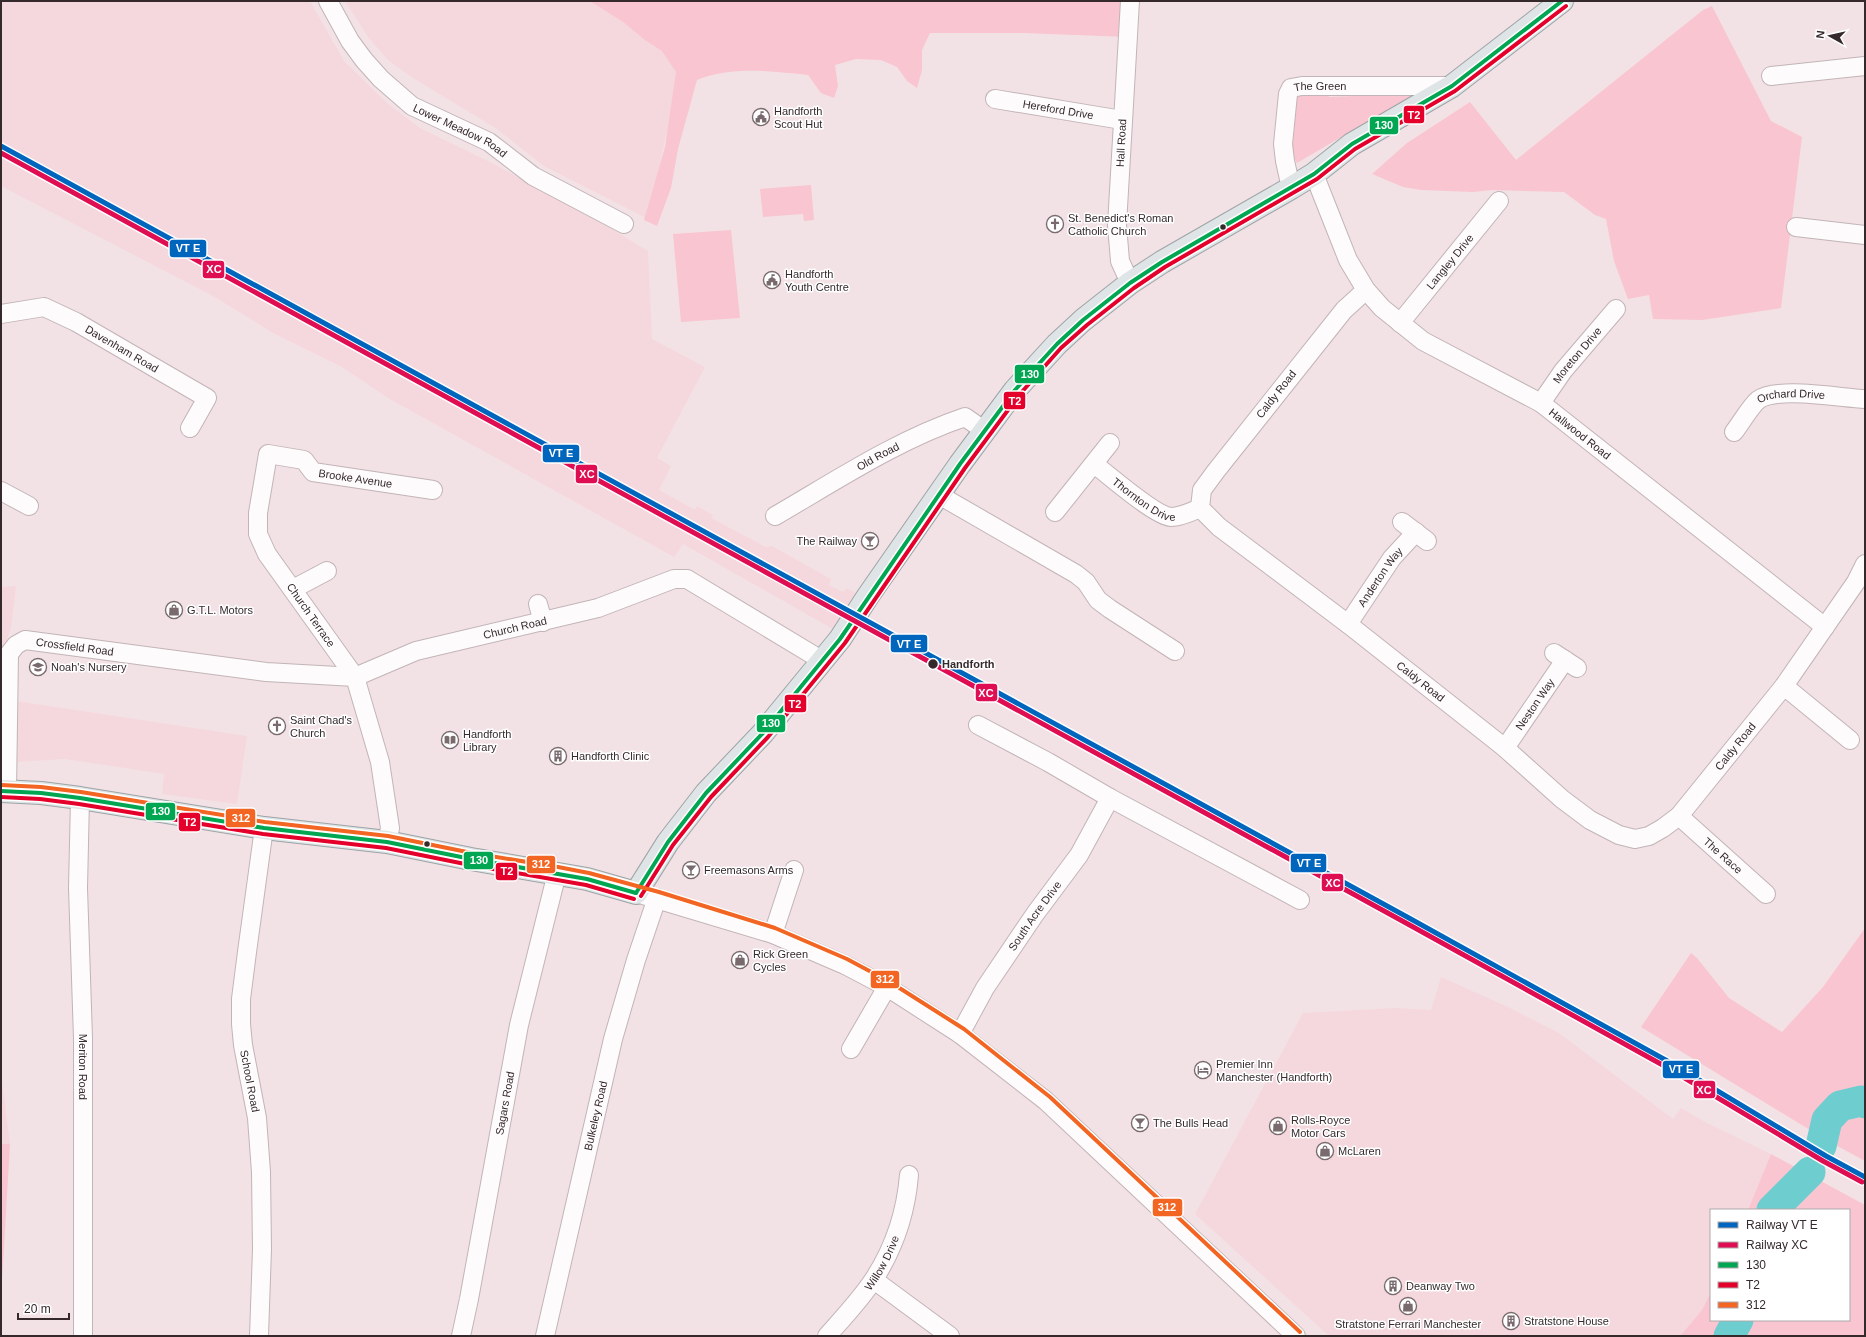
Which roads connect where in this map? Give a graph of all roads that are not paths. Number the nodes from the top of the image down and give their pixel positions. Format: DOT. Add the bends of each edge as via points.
graph roads {
  1 [pos="328,1"];
  2 [pos="1130,1"];
  3 [pos="1562,1"];
  4 [pos="1865,66"];
  5 [pos="1771,76"];
  6 [pos="1452,86"];
  7 [pos="995,99"];
  8 [pos="1122,120"];
  9 [pos="1314,174"];
  10 [pos="1291,188"];
  11 [pos="1499,201"];
  12 [pos="624,224"];
  13 [pos="1796,226"];
  14 [pos="1865,235"];
  15 [pos="1130,283"];
  16 [pos="1366,290"];
  17 [pos="1616,309"];
  18 [pos="1,314"];
  19 [pos="1400,323"];
  20 [pos="1865,399"];
  21 [pos="1541,403"];
  22 [pos="190,428"];
  23 [pos="985,431"];
  24 [pos="1734,432"];
  25 [pos="1110,443"];
  26 [pos="1094,464"];
  27 [pos="433,490"];
  28 [pos="1,491"];
  29 [pos="940,495"];
  30 [pos="29,506"];
  31 [pos="1200,508"];
  32 [pos="1055,512"];
  33 [pos="775,516"];
  34 [pos="1415,532"];
  35 [pos="267,554"];
  36 [pos="1865,564"];
  37 [pos="327,571"];
  38 [pos="293,589"];
  39 [pos="538,604"];
  40 [pos="543,622"];
  41 [pos="1348,624"];
  42 [pos="1825,627"];
  43 [pos="1176,651"];
  44 [pos="829,654"];
  45 [pos="1566,661"];
  46 [pos="355,677"];
  47 [pos="1784,686"];
  48 [pos="978,725"];
  49 [pos="1850,740"];
  50 [pos="1505,748"];
  51 [pos="4,791"];
  52 [pos="80,798"];
  53 [pos="1110,798"];
  54 [pos="1679,816"];
  55 [pos="264,828"];
  56 [pos="387,842"];
  57 [pos="794,870"];
  58 [pos="557,873"];
  59 [pos="636,893"];
  60 [pos="1766,894"];
  61 [pos="657,898"];
  62 [pos="1300,900"];
  63 [pos="773,934"];
  64 [pos="887,988"];
  65 [pos="960,1034"];
  66 [pos="850,1049"];
  67 [pos="908,1175"];
  68 [pos="874,1280"];
  69 [pos="83,1336"];
  70 [pos="259,1336"];
  71 [pos="461,1336"];
  72 [pos="545,1336"];
  73 [pos="827,1336"];
  74 [pos="950,1336"];
  75 [pos="1296,1336"];
  1 -- 12 [label="street, Lower Meadow Road" via="350,41 364,60 412,106 489,142 533,176"];
  2 -- 8 [label="street, Hall Road"];
  3 -- 6 [label="main road"];
  4 -- 5 [label="street"];
  6 -- 9 [label="main road" via="1352,144"];
  6 -- 10 [label="street, The Green" via="1291,88 1288,94 1283,144"];
  7 -- 8 [label="street, Hereford Drive"];
  8 -- 15 [label="street, Hall Road" via="1117,238 1120,261"];
  9 -- 10 [label="main road"];
  9 -- 16 [label="street, Hallwood Road" via="1348,260"];
  10 -- 15 [label="main road"];
  11 -- 19 [label="street, Langley Drive"];
  13 -- 14 [label="street"];
  15 -- 23 [label="main road" via="1083,320 1058,344 1015,390"];
  16 -- 19 [label="street, Hallwood Road"];
  16 -- 31 [label="street, Caldy Road" via="1344,310 1216,470 1202,490"];
  17 -- 21 [label="street, Moreton Drive" via="1563,371"];
  18 -- 22 [label="street, Davenham Road" via="44,307 76,322 207,398"];
  19 -- 21 [label="street, Hallwood Road" via="1423,341"];
  20 -- 24 [label="street, Orchard Drive" via="1790,392 1774,393 1758,400"];
  21 -- 42 [label="street, Hallwood Road"];
  23 -- 29 [label="main road"];
  23 -- 33 [label="street, Old Road" via="965,417 934,427 881,454"];
  25 -- 26 [label="street"];
  26 -- 31 [label="street, Thornton Drive" via="1154,510 1169,517 1183,516"];
  26 -- 32 [label="street"];
  27 -- 35 [label="street, Brooke Avenue" via="313,472 304,460 268,454 258,512 258,534"];
  28 -- 30 [label="street"];
  29 -- 43 [label="street" via="1076,574 1086,582 1098,600"];
  29 -- 44 [label="main road"];
  31 -- 41 [label="street, Caldy Road" via="1220,527"];
  34 -- 41 [label="street, Anderton Way" via="1392,558"];
  35 -- 38 [label="street, Church Terrace"];
  36 -- 42 [label="street" via="1856,582"];
  37 -- 38 [label="street"];
  38 -- 46 [label="street, Church Terrace"];
  39 -- 40 [label="street"];
  40 -- 44 [label="street, Church Road" via="598,608 674,579 687,579"];
  40 -- 46 [label="street, Church Road" via="416,651"];
  41 -- 50 [label="street, Caldy Road"];
  42 -- 47 [label="street, Caldy Road"];
  44 -- 59 [label="main road" via="763,732 706,793 668,842"];
  45 -- 50 [label="street, Neston Way"];
  46 -- 51 [label="street, Crossfield Road" via="266,672 25,640 16,645 9,654"];
  46 -- 56 [label="street" via="380,762 390,828"];
  47 -- 49 [label="street"];
  47 -- 54 [label="street, Caldy Road"];
  48 -- 53 [label="street"];
  50 -- 54 [label="street, Caldy Road" via="1562,799 1590,820 1619,835 1635,839 1649,836"];
  51 -- 52 [label="main road"];
  52 -- 55 [label="main road"];
  52 -- 69 [label="street, Meriton Road" via="78,888 83,1038"];
  53 -- 62 [label="street"];
  53 -- 65 [label="street, South Acre Drive" via="1079,854 985,988"];
  54 -- 60 [label="street, The Race"];
  55 -- 56 [label="main road"];
  55 -- 70 [label="street, School Road" via="241,999 242,1045 257,1118 261,1172"];
  56 -- 58 [label="main road"];
  57 -- 63 [label="street"];
  58 -- 59 [label="main road"];
  58 -- 71 [label="street, Sagars Road" via="519,1025"];
  59 -- 61 [label="street"];
  61 -- 63 [label="street"];
  61 -- 72 [label="street, Bulkeley Road" via="613,1039"];
  63 -- 64 [label="street" via="845,965"];
  64 -- 65 [label="street"];
  64 -- 66 [label="street"];
  65 -- 75 [label="street" via="1046,1101"];
  67 -- 68 [label="street, Willow Drive" via="907,1196 899,1227 890,1251"];
  68 -- 73 [label="street, Willow Drive"];
  68 -- 74 [label="street"];
}
